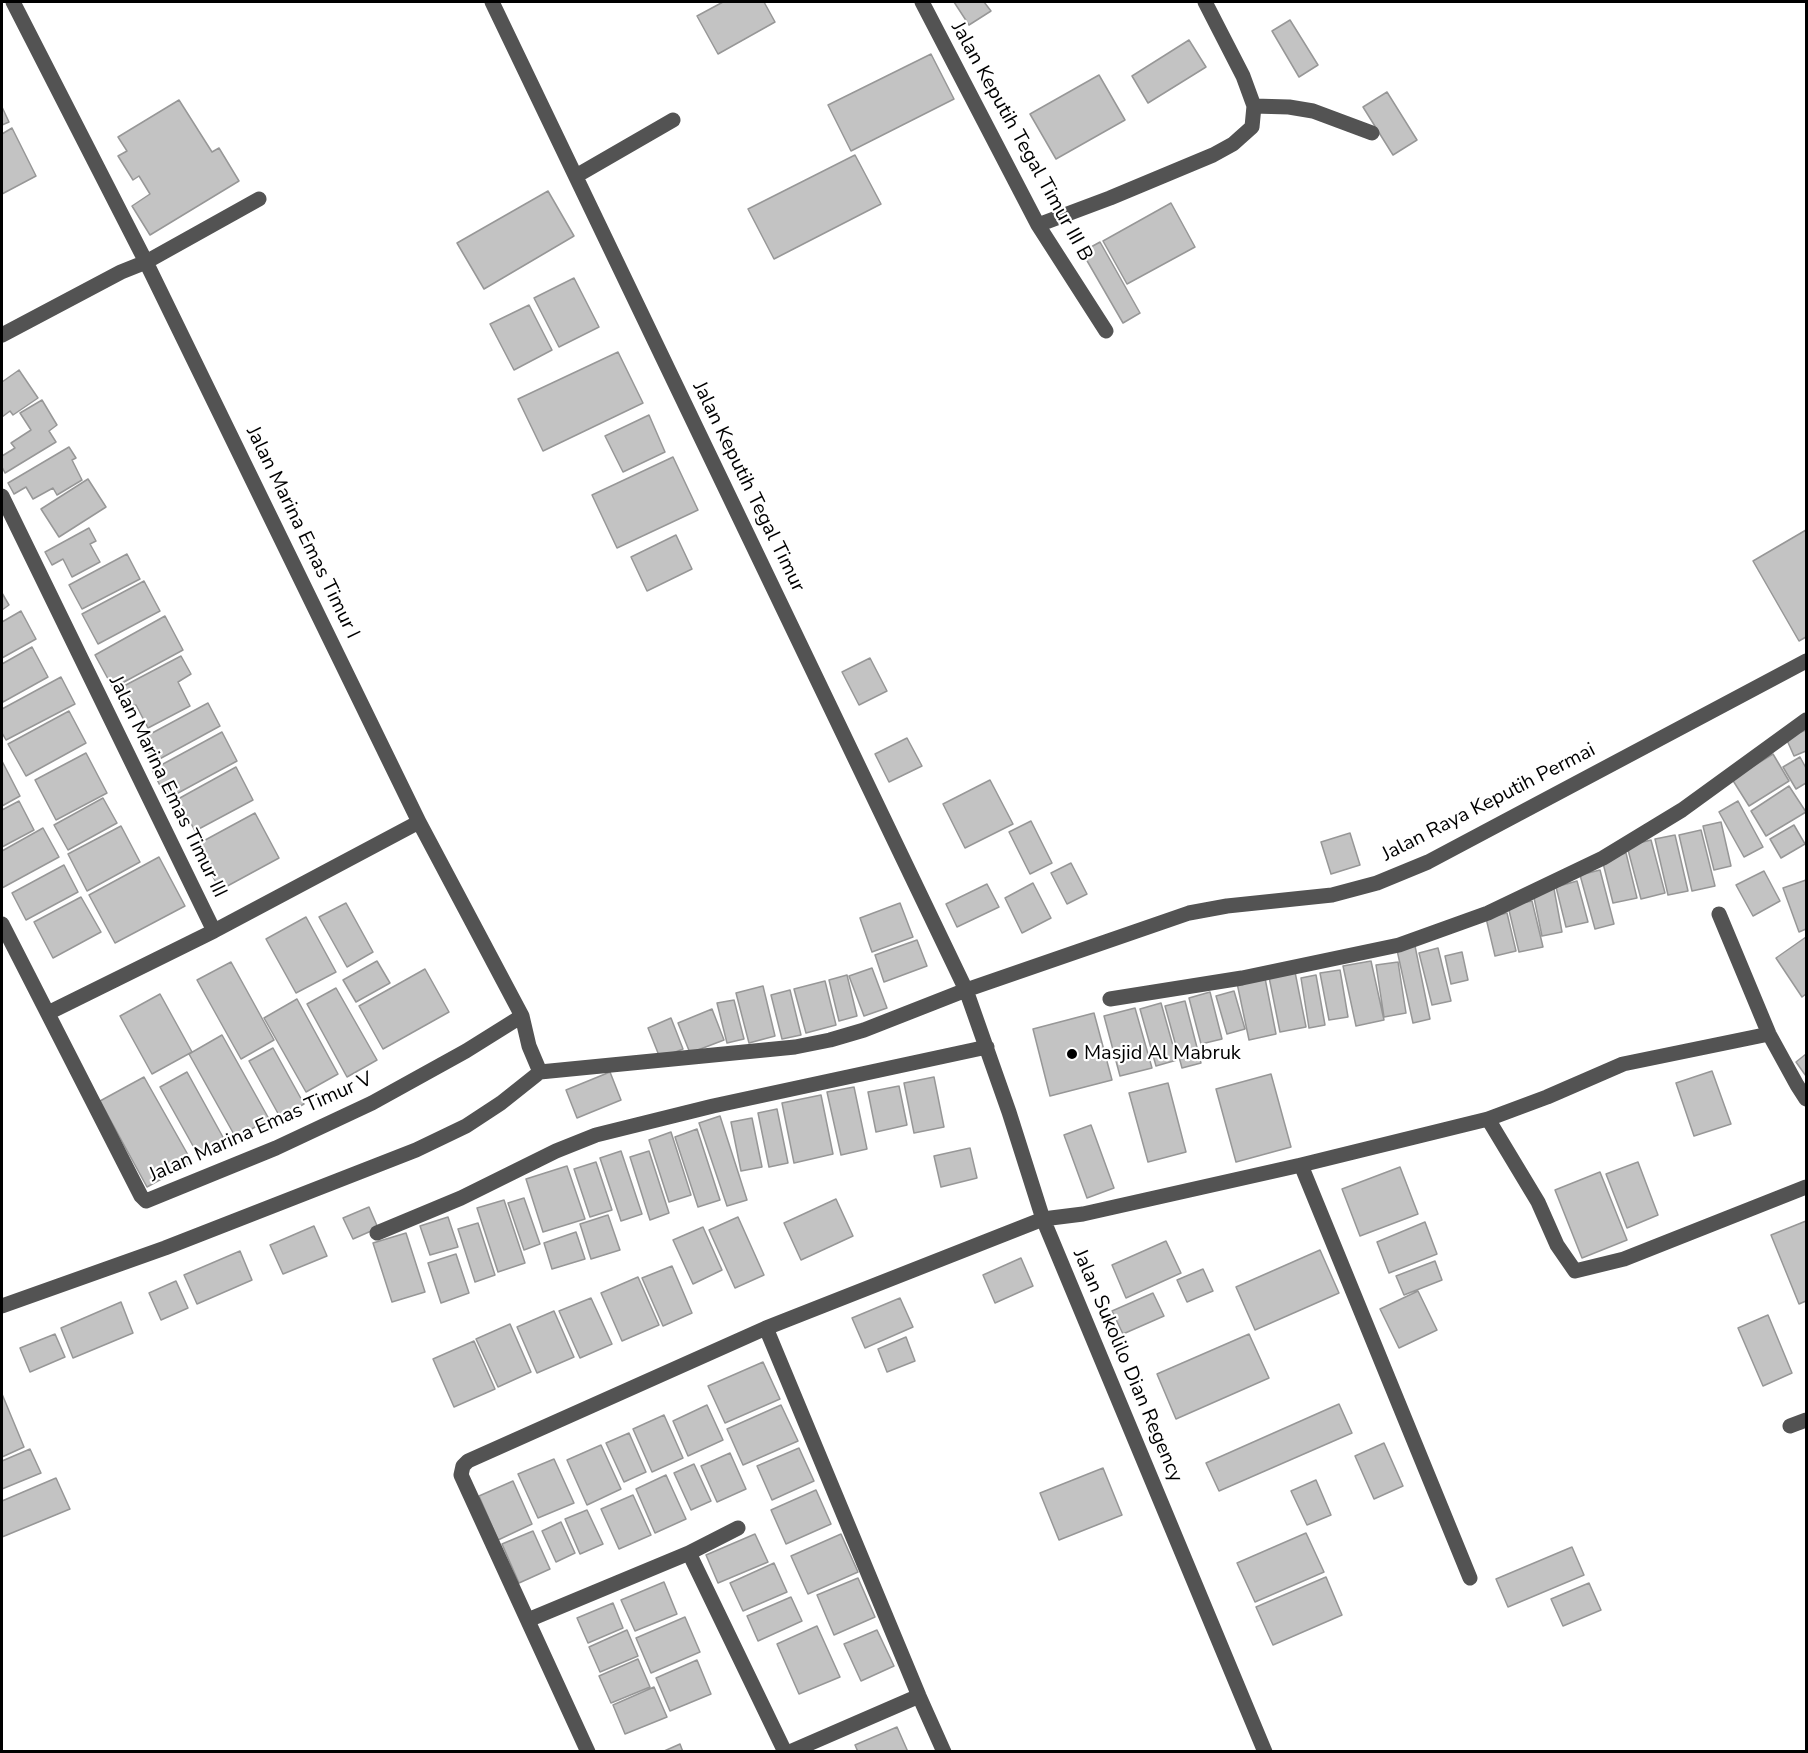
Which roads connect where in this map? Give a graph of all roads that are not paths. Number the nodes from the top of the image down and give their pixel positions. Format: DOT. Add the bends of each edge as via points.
graph roads {
  1 [pos="13,2"];
  2 [pos="492,2"];
  3 [pos="922,2"];
  4 [pos="1205,2"];
  5 [pos="1254,106"];
  6 [pos="673,120"];
  7 [pos="1372,133"];
  8 [pos="576,176"];
  9 [pos="259,199"];
  10 [pos="1038,225"];
  11 [pos="146,262"];
  12 [pos="1106,331"];
  13 [pos="2,335"];
  14 [pos="2,496"];
  15 [pos="1806,661"];
  16 [pos="1806,720"];
  17 [pos="419,822"];
  18 [pos="1719,914"];
  19 [pos="2,924"];
  20 [pos="214,931"];
  21 [pos="6,943"];
  22 [pos="966,990"];
  23 [pos="1110,999"];
  24 [pos="48,1013"];
  25 [pos="522,1016"];
  26 [pos="1769,1034"];
  27 [pos="987,1047"];
  28 [pos="540,1072"];
  29 [pos="1806,1099"];
  30 [pos="1488,1119"];
  31 [pos="1301,1165"];
  32 [pos="1806,1187"];
  33 [pos="1043,1220"];
  34 [pos="377,1233"];
  35 [pos="2,1306"];
  36 [pos="766,1328"];
  37 [pos="1806,1420"];
  38 [pos="1790,1426"];
  39 [pos="738,1528"];
  40 [pos="689,1553"];
  41 [pos="1470,1578"];
  42 [pos="528,1620"];
  43 [pos="919,1696"];
  44 [pos="588,1752"];
  45 [pos="785,1752"];
  46 [pos="790,1752"];
  47 [pos="944,1752"];
  48 [pos="1265,1752"];
  1 -- 11 [label="street, Jalan Marina Emas Timur I"];
  2 -- 8 [label="street, Jalan Keputih Tegal Timur"];
  3 -- 10 [label="street, Jalan Keputih Tegal Timur III B"];
  4 -- 5 [label="street"];
  5 -- 7 [label="street" via="1313,111"];
  5 -- 10 [label="street" via="1252,128 1233,144"];
  6 -- 8 [label="street"];
  8 -- 22 [label="street, Jalan Keputih Tegal Timur"];
  9 -- 11 [label="street"];
  10 -- 12 [label="street, Jalan Keputih Tegal Timur III B"];
  11 -- 13 [label="street"];
  11 -- 17 [label="street, Jalan Marina Emas Timur I"];
  14 -- 20 [label="street, Jalan Marina Emas Timur III"];
  15 -- 22 [label="street, Jalan Raya Keputih Permai" via="1428,862 1377,883 1332,895 1189,913"];
  16 -- 23 [label="street" via="1682,810 1613,852 1488,913 1399,945 1242,978"];
  17 -- 20 [label="street"];
  17 -- 25 [label="street, Jalan Marina Emas Timur I"];
  18 -- 26 [label="street"];
  19 -- 21 [label="street, Jalan Marina Emas Timur V"];
  20 -- 24 [label="street"];
  21 -- 24 [label="street, Jalan Marina Emas Timur V"];
  22 -- 27 [label="street, Jalan Sukolilo Dian Regency"];
  22 -- 28 [label="street, Jalan Raya Keputih Permai" via="864,1030 795,1047"];
  24 -- 25 [label="street, Jalan Marina Emas Timur V" via="146,1201 276,1148 372,1103"];
  25 -- 28 [label="street, Jalan Marina Emas Timur I"];
  26 -- 29 [label="street"];
  26 -- 30 [label="street" via="1623,1064"];
  27 -- 33 [label="street, Jalan Sukolilo Dian Regency"];
  27 -- 34 [label="street" via="596,1135"];
  28 -- 35 [label="street" via="501,1103 416,1150 165,1248"];
  30 -- 31 [label="street"];
  30 -- 32 [label="street" via="1575,1271 1624,1259"];
  31 -- 33 [label="street"];
  31 -- 41 [label="street"];
  33 -- 36 [label="street"];
  33 -- 48 [label="street, Jalan Sukolilo Dian Regency"];
  36 -- 42 [label="street" via="463,1466 461,1475"];
  36 -- 43 [label="street"];
  37 -- 38 [label="street"];
  39 -- 40 [label="street"];
  40 -- 42 [label="street"];
  40 -- 45 [label="street"];
  42 -- 44 [label="street"];
  43 -- 46 [label="street"];
  43 -- 47 [label="street"];
}
